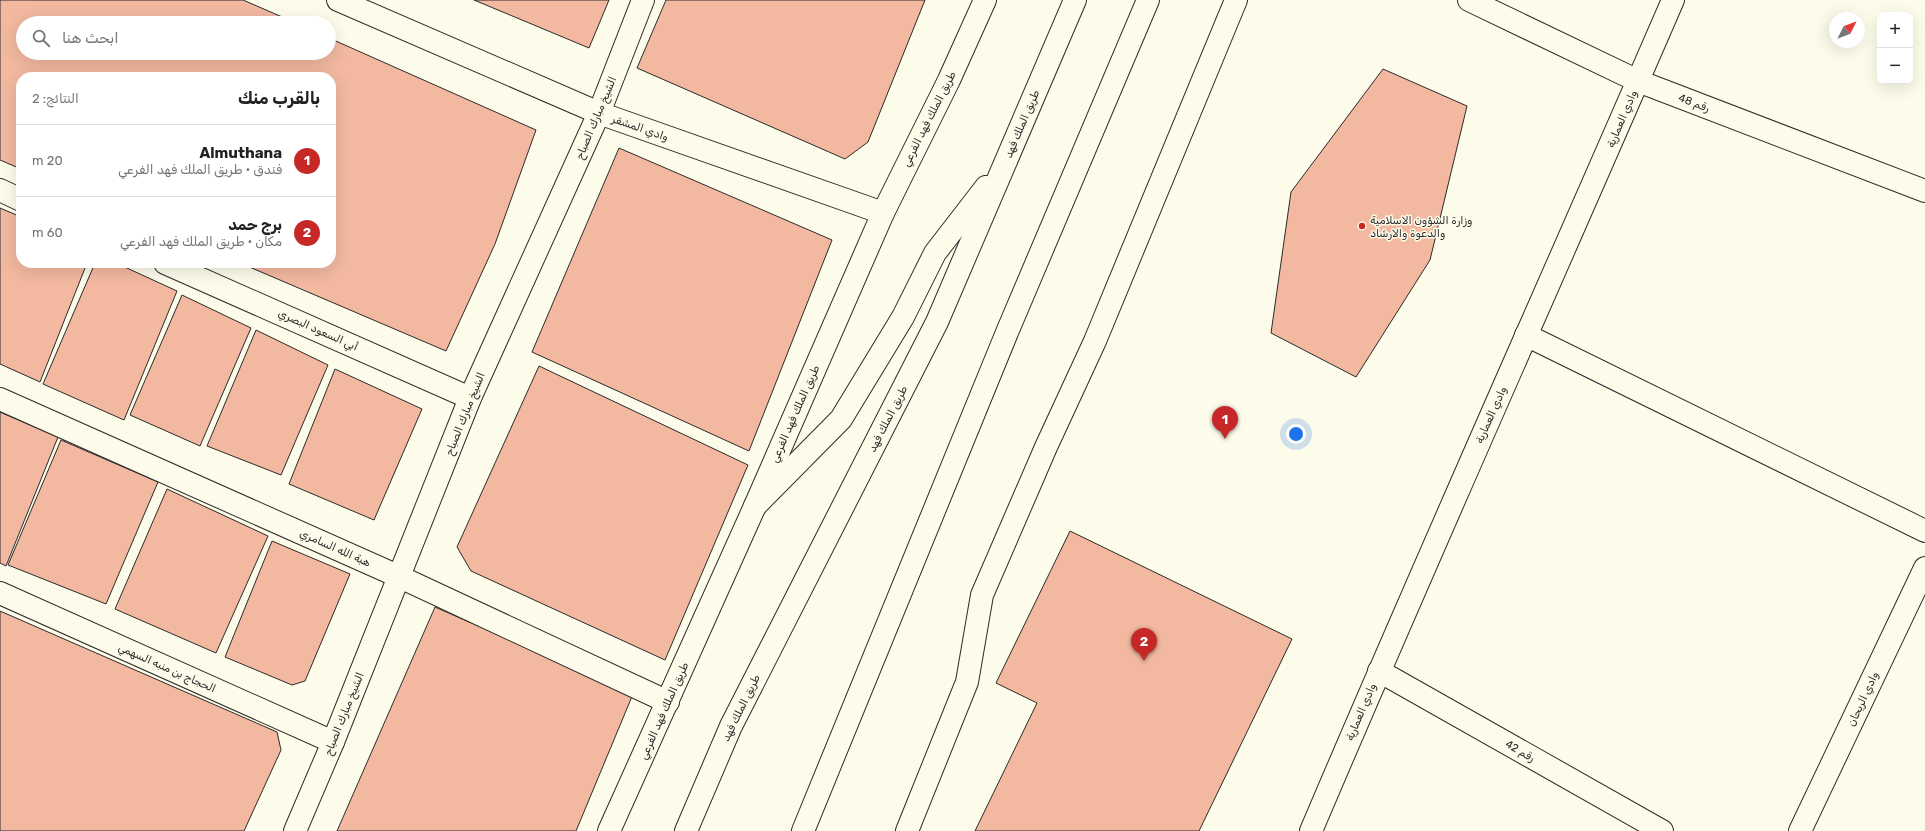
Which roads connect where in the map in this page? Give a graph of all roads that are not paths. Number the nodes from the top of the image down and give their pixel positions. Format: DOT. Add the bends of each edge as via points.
graph roads {
  1 [pos="338,0"];
  2 [pos="643,0"];
  3 [pos="985,0"];
  4 [pos="1075,0"];
  5 [pos="1148,0"];
  6 [pos="1236,0"];
  7 [pos="1469,0"];
  8 [pos="1673,0"];
  9 [pos="1638,81"];
  10 [pos="599,113"];
  11 [pos="1005,162"];
  12 [pos="0,190"];
  13 [pos="1925,191"];
  14 [pos="16,198"];
  15 [pos="882,213"];
  16 [pos="176,268"];
  17 [pos="1526,335"];
  18 [pos="470,398"];
  19 [pos="0,399"];
  20 [pos="755,506"];
  21 [pos="1925,531"];
  22 [pos="1925,568"];
  23 [pos="400,577"];
  24 [pos="0,593"];
  25 [pos="1379,671"];
  26 [pos="668,702"];
  27 [pos="333,742"];
  28 [pos="295,831"];
  29 [pos="610,831"];
  30 [pos="686,831"];
  31 [pos="803,831"];
  32 [pos="907,831"];
  33 [pos="1311,831"];
  34 [pos="1662,831"];
  35 [pos="1800,831"];
  1 -- 10 [label="main road, وادي المشقر"];
  2 -- 10 [label="main road, الشيخ مبارك الصباح"];
  3 -- 15 [label="main road, طريق الملك فهد الفرعي" via="949,80"];
  4 -- 11 [label="main road, طريق الملك فهد"];
  5 -- 31 [label="main road" via="1008,330"];
  6 -- 32 [label="main road" via="1095,342 982,595 966,682"];
  7 -- 9 [label="main road, رقم 48"];
  8 -- 9 [label="main road, وادي العمارية"];
  9 -- 13 [label="main road, رقم 48"];
  9 -- 17 [label="main road, وادي العمارية"];
  10 -- 15 [label="main road, وادي المشقر"];
  10 -- 18 [label="main road, الشيخ مبارك الصباح"];
  11 -- 20 [label="main road" via="935,253 903,317 841,419"];
  11 -- 30 [label="main road, طريق الملك فهد" via="937,322 731,726"];
  12 -- 14 [label="main road"];
  15 -- 20 [label="main road, طريق الملك فهد الفرعي"];
  16 -- 18 [label="main road, أبي السعود البصري"];
  17 -- 21 [label="main road"];
  17 -- 25 [label="main road, وادي العمارية"];
  18 -- 23 [label="main road, الشيخ مبارك الصباح"];
  19 -- 23 [label="main road, هبة الله السامري"];
  20 -- 26 [label="main road, طريق الملك فهد الفرعي"];
  22 -- 35 [label="main road, وادي الريحان"];
  23 -- 26 [label="main road, هبة الله السامري"];
  23 -- 27 [label="main road, الشيخ مبارك الصباح"];
  24 -- 27 [label="main road, الحجاج بن منبه السهمي"];
  25 -- 33 [label="main road, وادي العمارية"];
  25 -- 34 [label="main road, رقم 42"];
  26 -- 29 [label="main road, طريق الملك فهد الفرعي"];
  27 -- 28 [label="main road, الشيخ مبارك الصباح"];
}
